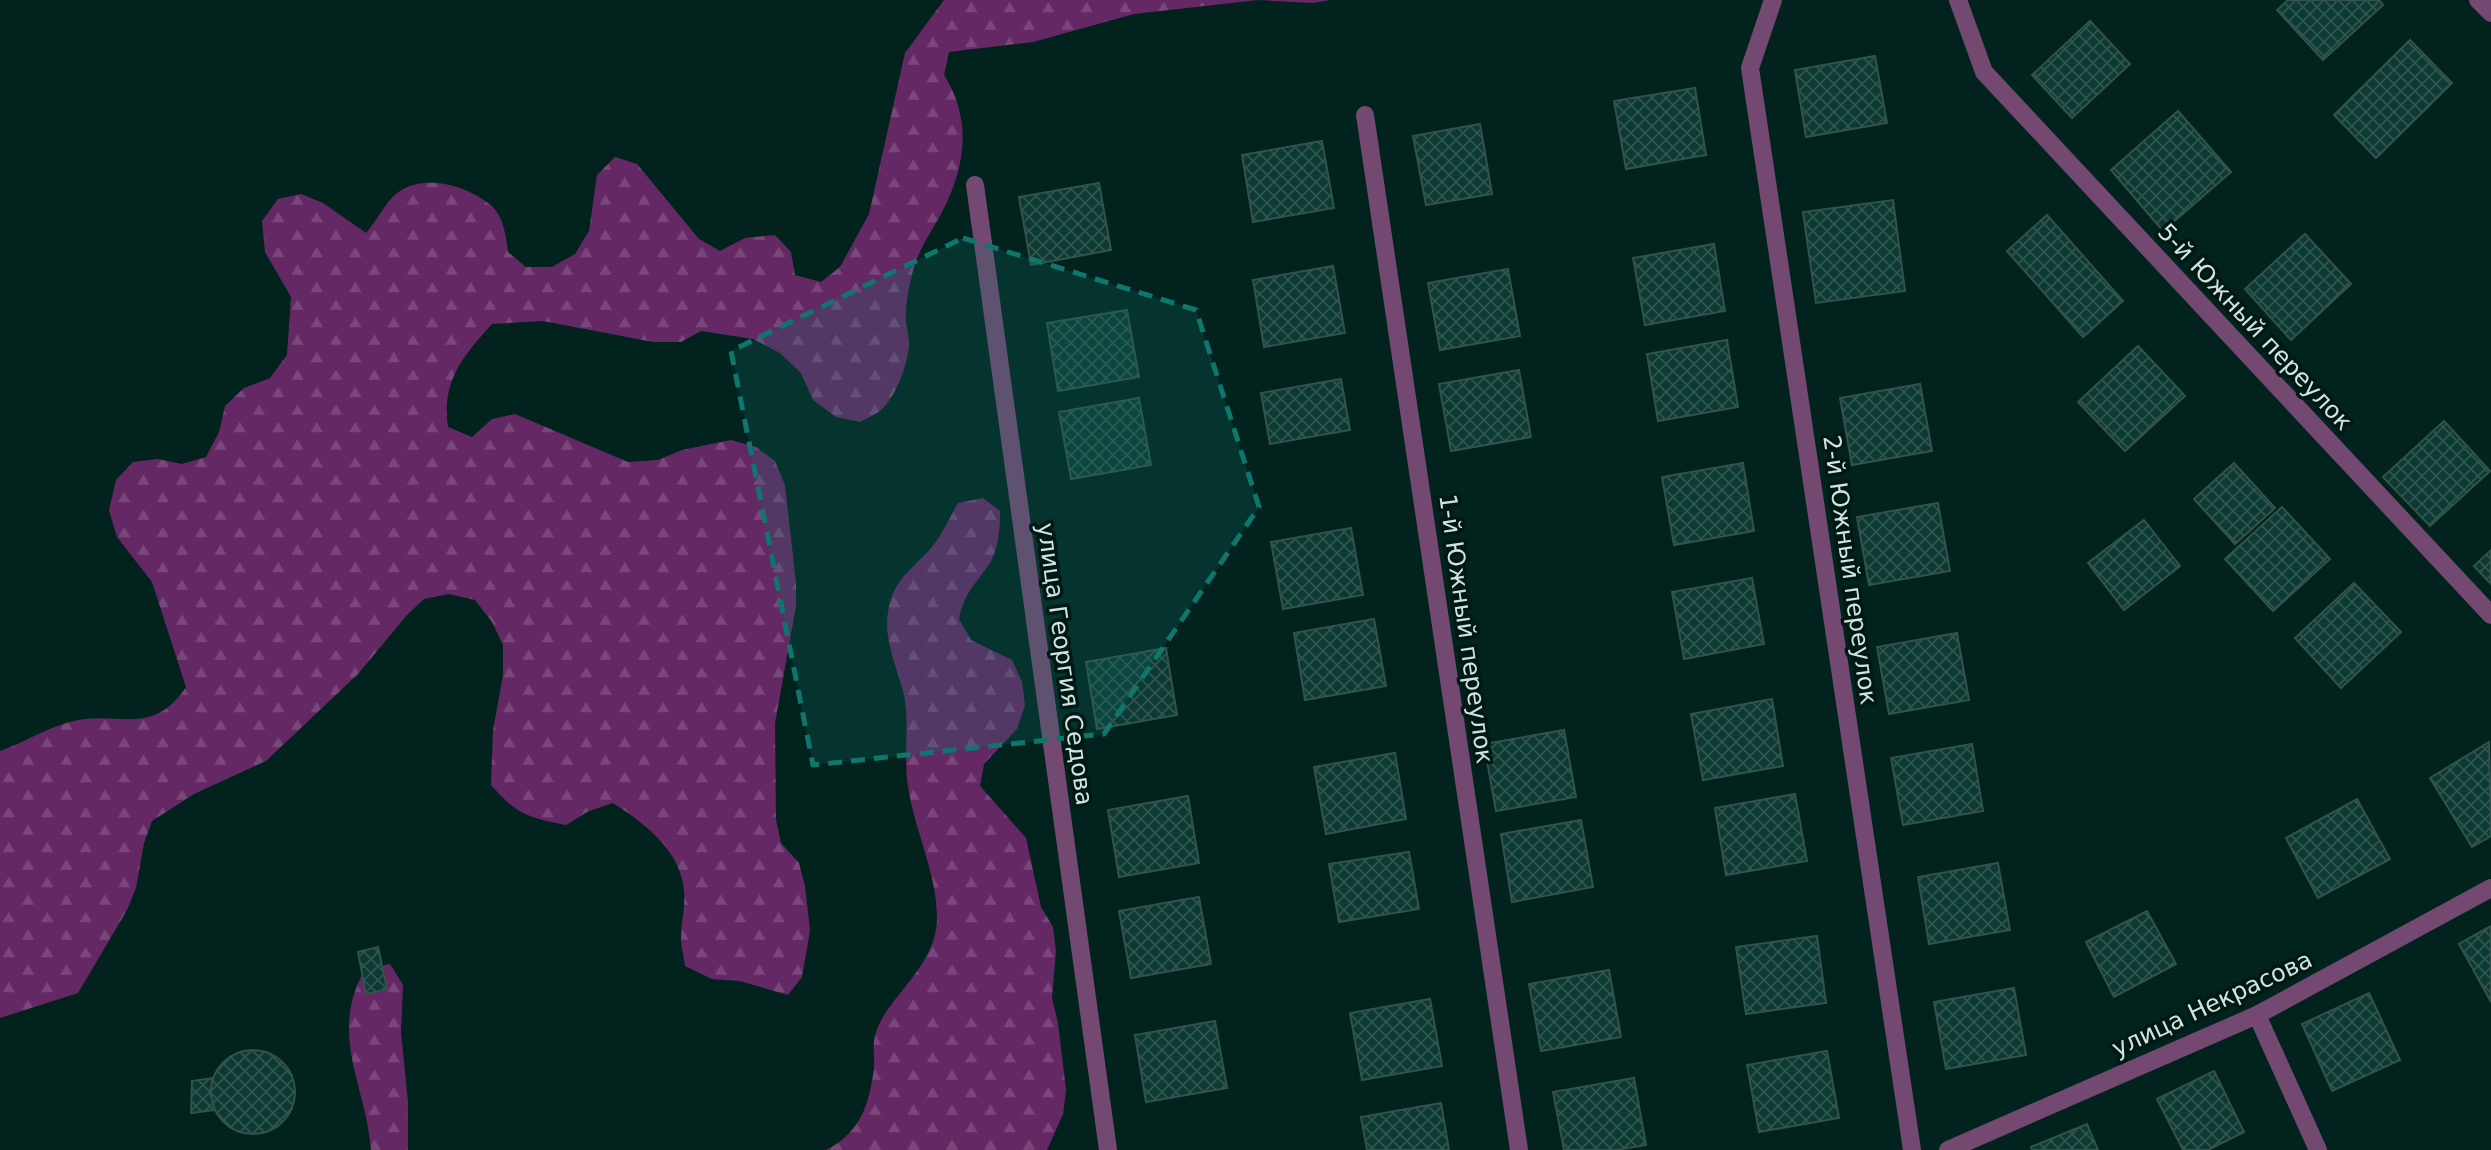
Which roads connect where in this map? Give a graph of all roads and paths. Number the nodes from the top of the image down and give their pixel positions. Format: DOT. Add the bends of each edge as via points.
graph roads {
  1 [pos="1773,0"];
  2 [pos="1958,0"];
  3 [pos="2478,0"];
  4 [pos="2491,13"];
  5 [pos="1365,115"];
  6 [pos="975,185"];
  7 [pos="2491,615"];
  8 [pos="2491,888"];
  9 [pos="2257,1015"];
  10 [pos="1108,1150"];
  11 [pos="1519,1150"];
  12 [pos="1912,1150"];
  13 [pos="1948,1150"];
  14 [pos="2318,1150"];
  1 -- 12 [label="street, 2-й Южный переулок" via="1751,68"];
  2 -- 7 [label="street, 5-й Южный переулок" via="1984,72"];
  3 -- 4 [label="street"];
  5 -- 11 [label="street, 1-й Южный переулок"];
  6 -- 10 [label="street, улица Георгия Седова"];
  8 -- 9 [label="street, улица Некрасова"];
  9 -- 13 [label="street, улица Некрасова"];
  9 -- 14 [label="street"];
}
